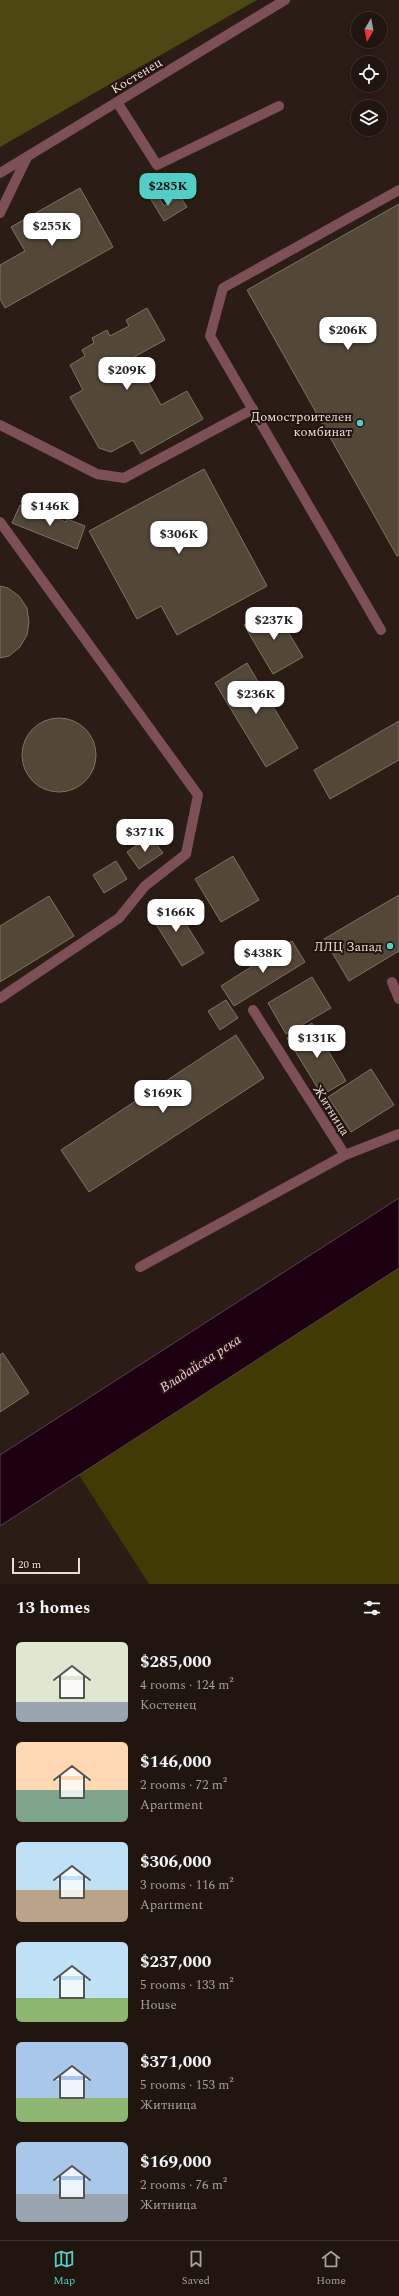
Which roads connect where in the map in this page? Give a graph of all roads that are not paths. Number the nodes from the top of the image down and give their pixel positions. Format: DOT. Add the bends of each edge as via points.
graph roads {
  1 [pos="285,0"];
  2 [pos="117,102"];
  3 [pos="279,106"];
  4 [pos="27,157"];
  5 [pos="0,173"];
  6 [pos="399,190"];
  7 [pos="0,213"];
  8 [pos="252,409"];
  9 [pos="0,425"];
  10 [pos="0,522"];
  11 [pos="381,630"];
  12 [pos="392,982"];
  13 [pos="0,998"];
  14 [pos="399,999"];
  15 [pos="253,1010"];
  16 [pos="399,1134"];
  17 [pos="345,1155"];
  18 [pos="140,1267"];
  1 -- 2 [label="street, Костенец"];
  2 -- 3 [label="street" via="156,165"];
  2 -- 4 [label="street, Костенец"];
  4 -- 5 [label="street, Костенец"];
  4 -- 7 [label="street"];
  6 -- 8 [label="street" via="223,288 210,336"];
  8 -- 9 [label="street" via="124,478 97,474"];
  8 -- 11 [label="street"];
  10 -- 13 [label="street" via="198,795 186,854 146,886 118,918"];
  12 -- 14 [label="street"];
  15 -- 17 [label="street, Житница"];
  16 -- 17 [label="street, Житница"];
  17 -- 18 [label="street"];
}
